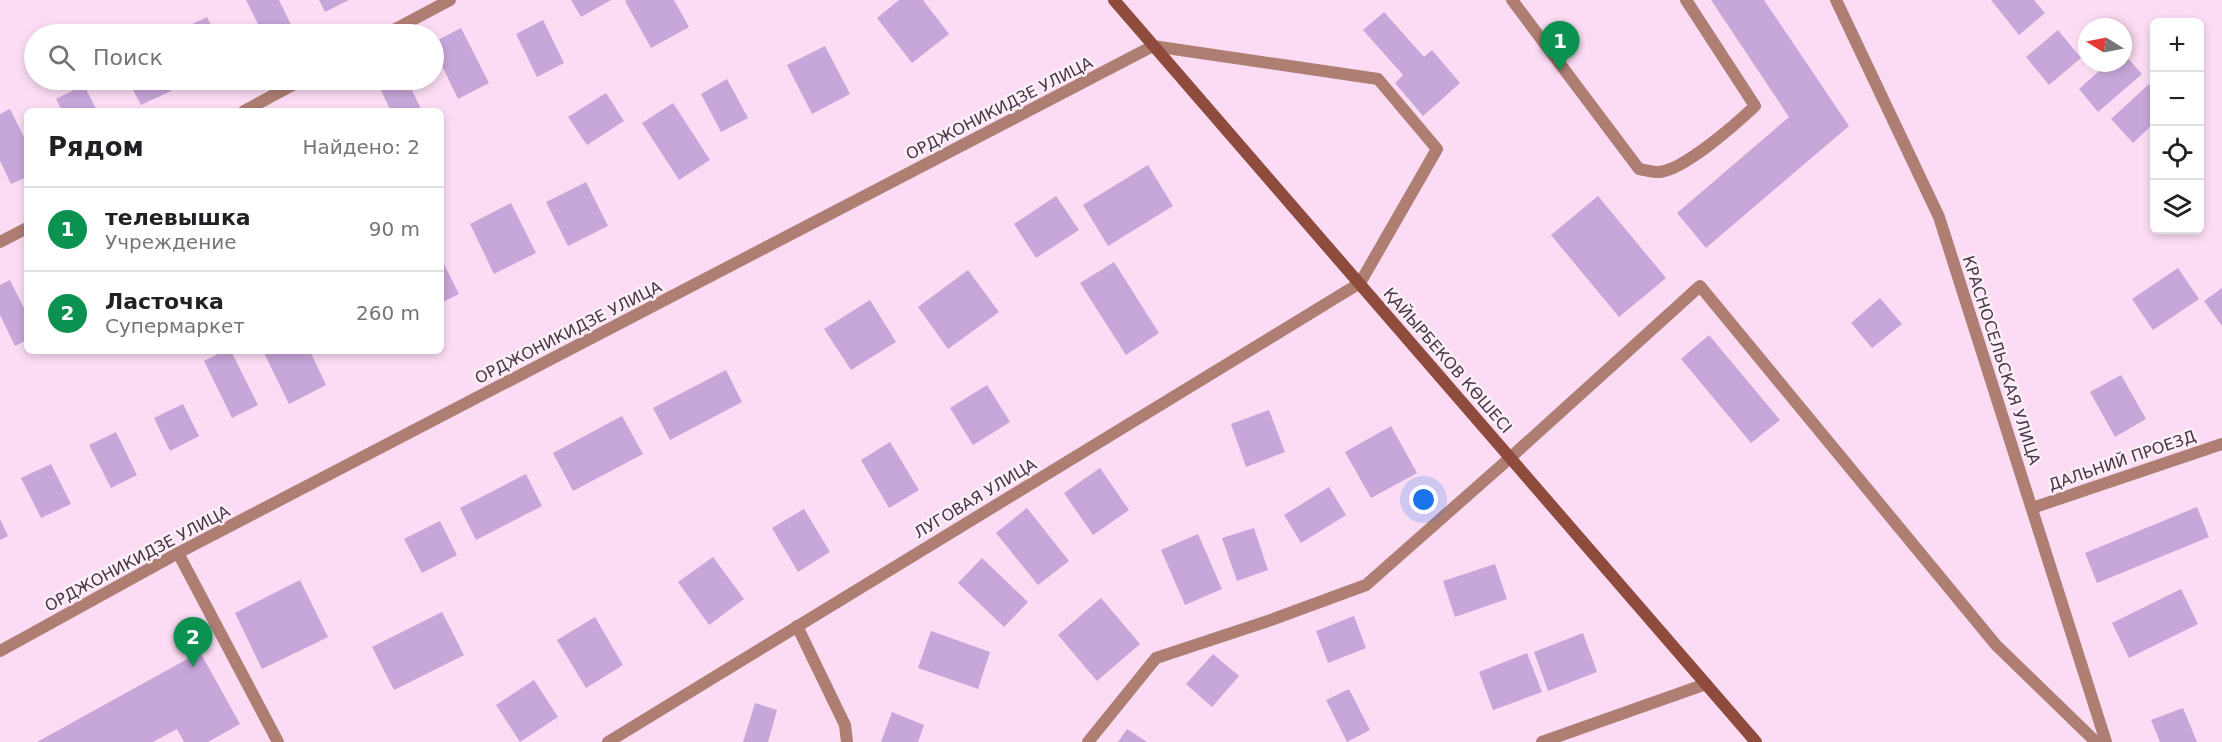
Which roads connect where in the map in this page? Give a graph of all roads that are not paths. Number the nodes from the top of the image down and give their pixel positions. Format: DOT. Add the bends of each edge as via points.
graph roads {
  1 [pos="450,0"];
  2 [pos="1114,0"];
  3 [pos="1512,0"];
  4 [pos="1686,0"];
  5 [pos="1836,0"];
  6 [pos="405,24"];
  7 [pos="1152,46"];
  8 [pos="283,90"];
  9 [pos="250,108"];
  10 [pos="24,230"];
  11 [pos="0,242"];
  12 [pos="1360,283"];
  13 [pos="2222,444"];
  14 [pos="1511,457"];
  15 [pos="2032,508"];
  16 [pos="178,553"];
  17 [pos="797,626"];
  18 [pos="0,651"];
  19 [pos="1706,684"];
  20 [pos="278,742"];
  21 [pos="608,742"];
  22 [pos="847,742"];
  23 [pos="1088,742"];
  24 [pos="1542,742"];
  25 [pos="1756,742"];
  26 [pos="2096,742"];
  27 [pos="2106,742"];
  1 -- 6 [label="street"];
  2 -- 7 [label="main road, ҚАЙЫРБЕКОВ КӨШЕСІ"];
  3 -- 4 [label="street" via="1639,169 1660,172 1724,136 1755,106"];
  5 -- 15 [label="street, КРАСНОСЕЛЬСКАЯ УЛИЦА" via="1939,217"];
  7 -- 12 [label="main road, ҚАЙЫРБЕКОВ КӨШЕСІ"];
  7 -- 12 [label="street" via="1378,79 1437,149"];
  7 -- 16 [label="street, ОРДЖОНИКИДЗЕ УЛИЦА"];
  8 -- 9 [label="street"];
  10 -- 11 [label="street"];
  12 -- 14 [label="main road, ҚАЙЫРБЕКОВ КӨШЕСІ"];
  12 -- 17 [label="street, ЛУГОВАЯ УЛИЦА"];
  13 -- 15 [label="street, ДАЛЬНИЙ ПРОЕЗД"];
  14 -- 19 [label="main road, ҚАЙЫРБЕКОВ КӨШЕСІ"];
  14 -- 23 [label="street" via="1366,585 1156,658"];
  14 -- 26 [label="street" via="1700,286 1996,645"];
  15 -- 27 [label="street, КРАСНОСЕЛЬСКАЯ УЛИЦА"];
  16 -- 18 [label="street, ОРДЖОНИКИДЗЕ УЛИЦА"];
  16 -- 20 [label="street"];
  17 -- 21 [label="street, ЛУГОВАЯ УЛИЦА"];
  17 -- 22 [label="street" via="845,725"];
  19 -- 24 [label="street"];
  19 -- 25 [label="main road, ҚАЙЫРБЕКОВ КӨШЕСІ"];
}
